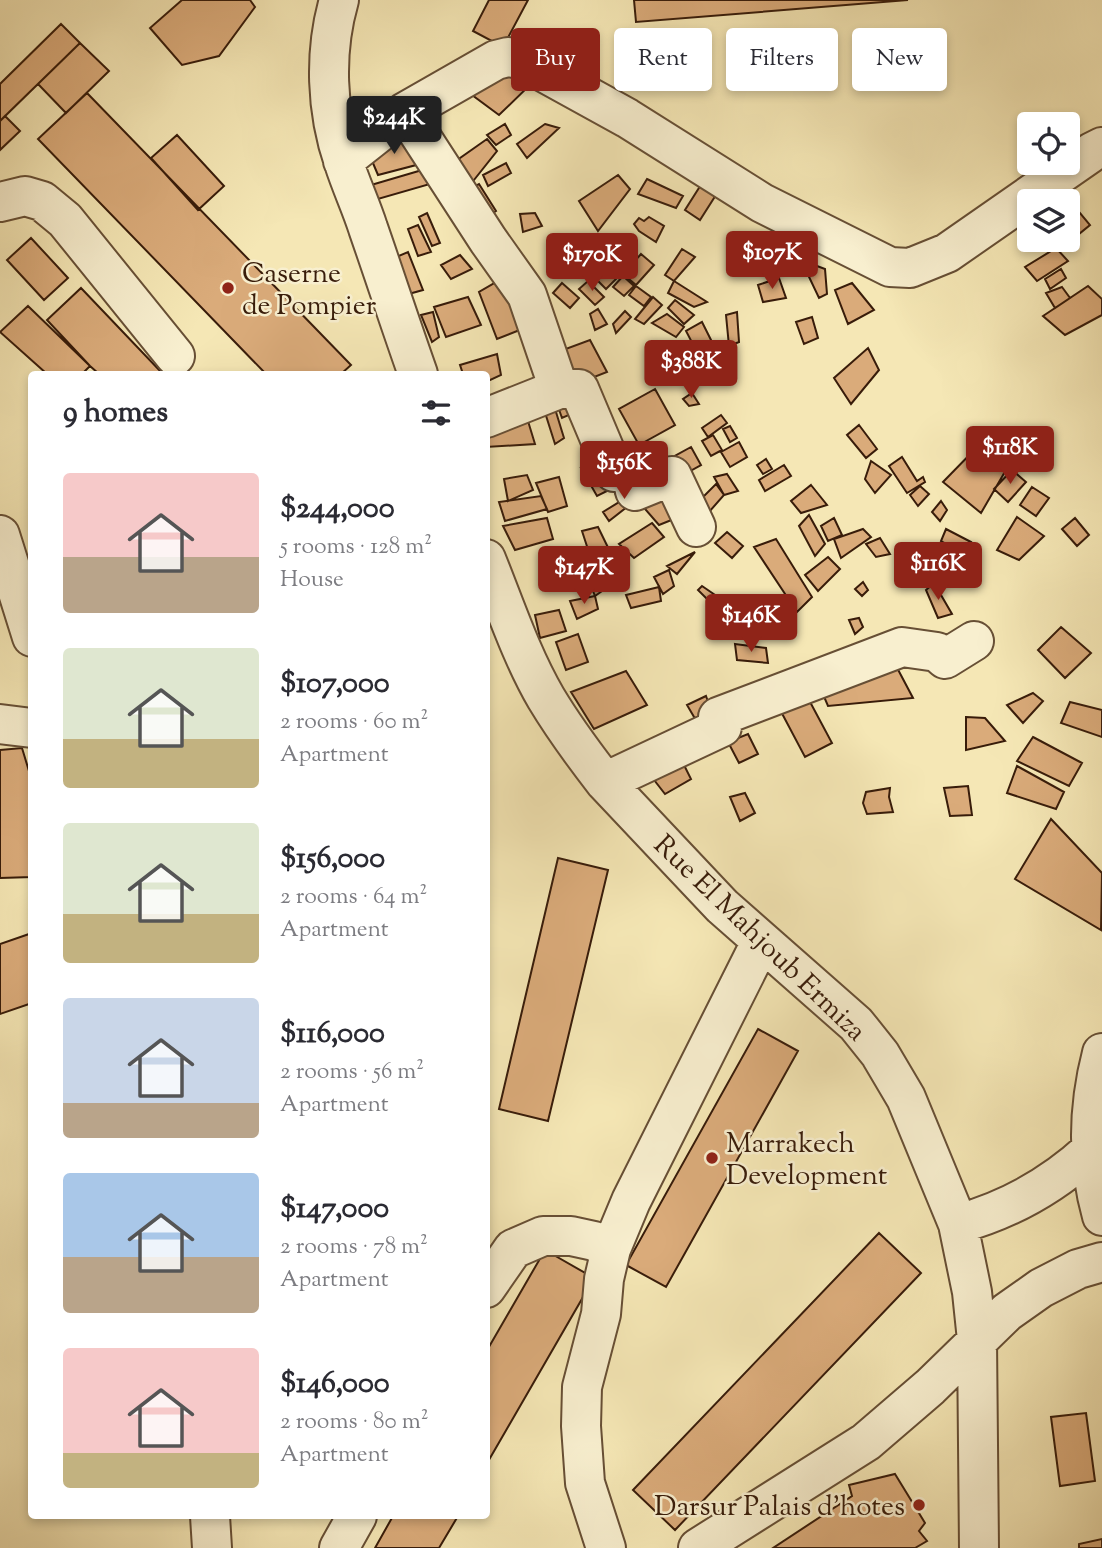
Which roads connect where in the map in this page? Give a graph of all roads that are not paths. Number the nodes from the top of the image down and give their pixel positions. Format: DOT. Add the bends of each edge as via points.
graph roads {
  1 [pos="339,0"];
  2 [pos="405,112"];
  3 [pos="1102,147"];
  4 [pos="343,161"];
  5 [pos="0,201"];
  6 [pos="175,356"];
  7 [pos="417,371"];
  8 [pos="559,389"];
  9 [pos="490,416"];
  10 [pos="696,527"];
  11 [pos="0,535"];
  12 [pos="490,569"];
  13 [pos="28,622"];
  14 [pos="974,641"];
  15 [pos="0,724"];
  16 [pos="28,728"];
  17 [pos="605,782"];
  18 [pos="761,942"];
  19 [pos="1102,1053"];
  20 [pos="1091,1150"];
  21 [pos="1102,1216"];
  22 [pos="958,1224"];
  23 [pos="611,1249"];
  24 [pos="1102,1262"];
  25 [pos="490,1282"];
  26 [pos="977,1340"];
  27 [pos="210,1519"];
  28 [pos="355,1519"];
  29 [pos="212,1548"];
  30 [pos="339,1548"];
  31 [pos="606,1548"];
  32 [pos="698,1548"];
  33 [pos="979,1548"];
  1 -- 4 [label="street" via="329,74 331,109"];
  2 -- 3 [label="street" via="496,60 520,59 650,132 762,203 890,267 910,268 947,253"];
  2 -- 4 [label="street"];
  2 -- 8 [label="street" via="527,296"];
  4 -- 7 [label="street"];
  5 -- 6 [label="street" via="25,196 42,201 65,220"];
  8 -- 9 [label="street"];
  8 -- 10 [label="street" via="579,388 614,472 629,464 635,491 672,476"];
  11 -- 13 [label="street"];
  12 -- 17 [label="street, Rue El Mahjoub Ermiza" via="545,696"];
  14 -- 17 [label="street" via="945,659 937,652 902,647 718,717 722,727"];
  15 -- 16 [label="street"];
  17 -- 18 [label="street, Rue El Mahjoub Ermiza"];
  18 -- 22 [label="street, Rue El Mahjoub Ermiza" via="839,1007 880,1054 915,1116"];
  18 -- 23 [label="street"];
  19 -- 20 [label="street" via="1094,1091"];
  20 -- 21 [label="street"];
  20 -- 22 [label="street" via="1067,1172 1022,1200"];
  22 -- 26 [label="street, Rue El Mahjoub Ermiza"];
  23 -- 25 [label="street" via="571,1236 543,1236 513,1249"];
  23 -- 31 [label="street" via="601,1314 582,1387 581,1426 585,1483"];
  24 -- 26 [label="street" via="1041,1288 1007,1311"];
  26 -- 32 [label="street" via="866,1442"];
  26 -- 33 [label="street, Rue El Mahjoub Ermiza"];
  27 -- 29 [label="street"];
  28 -- 30 [label="street"];
}
